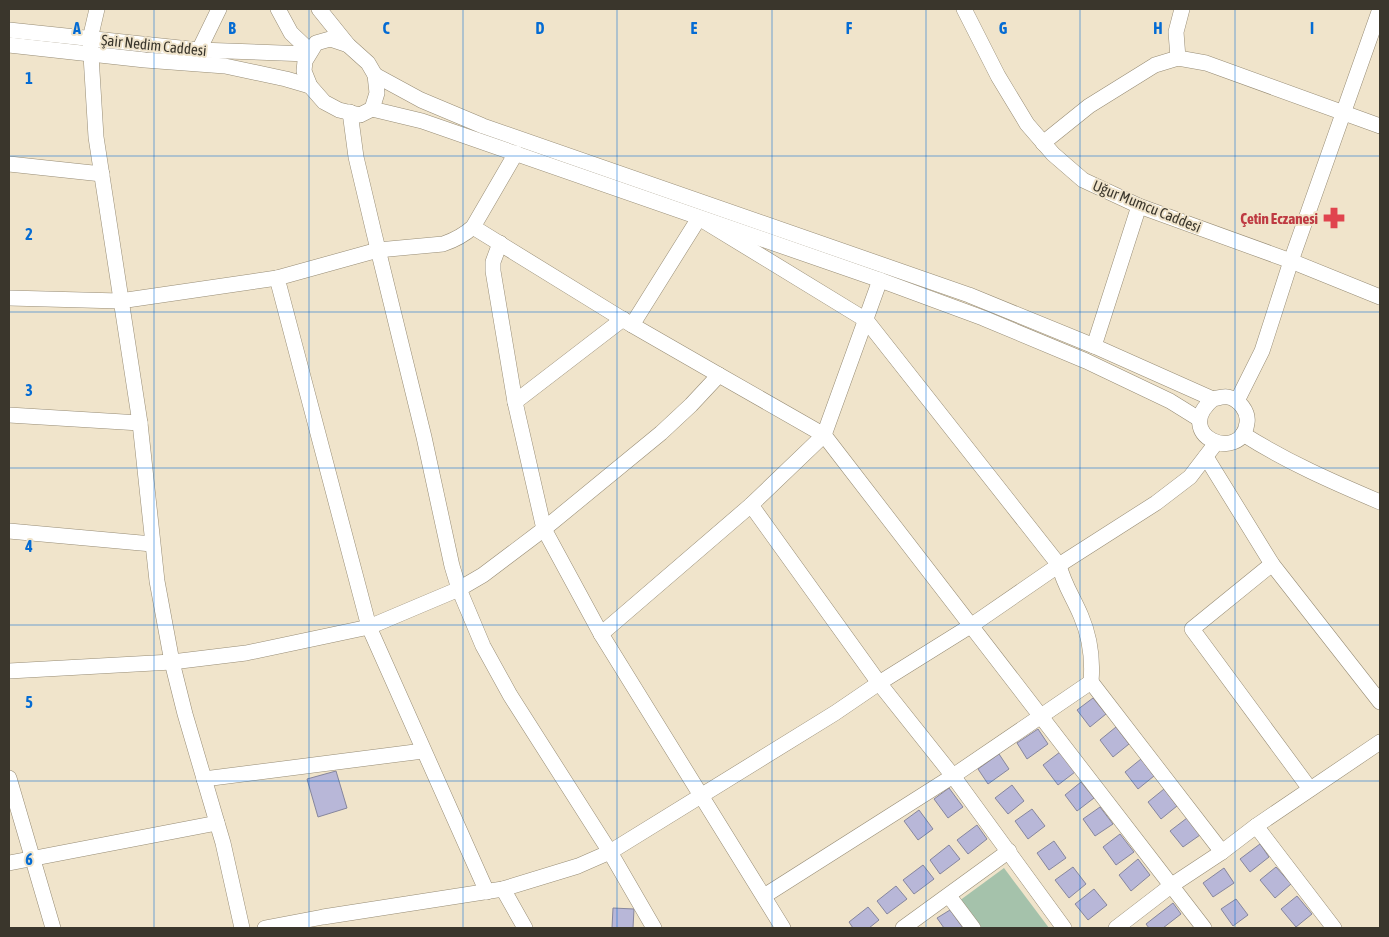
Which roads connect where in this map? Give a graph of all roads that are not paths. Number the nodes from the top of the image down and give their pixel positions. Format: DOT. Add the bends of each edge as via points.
graph roads {
  1 [pos="97,9"];
  2 [pos="219,9"];
  3 [pos="278,9"];
  4 [pos="319,9"];
  5 [pos="964,9"];
  6 [pos="1182,9"];
  7 [pos="1379,19"];
  8 [pos="9,30"];
  9 [pos="9,44"];
  10 [pos="348,45"];
  11 [pos="90,46"];
  12 [pos="200,50"];
  13 [pos="309,53"];
  14 [pos="1178,58"];
  15 [pos="374,75"];
  16 [pos="310,86"];
  17 [pos="372,109"];
  18 [pos="350,112"];
  19 [pos="1344,113"];
  20 [pos="1380,126"];
  21 [pos="1043,143"];
  22 [pos="516,153"];
  23 [pos="9,164"];
  24 [pos="102,174"];
  25 [pos="1139,206"];
  26 [pos="699,218"];
  27 [pos="474,227"];
  28 [pos="500,243"];
  29 [pos="378,250"];
  30 [pos="1291,261"];
  31 [pos="277,278"];
  32 [pos="880,280"];
  33 [pos="1380,297"];
  34 [pos="9,298"];
  35 [pos="120,301"];
  36 [pos="866,320"];
  37 [pos="627,322"];
  38 [pos="1094,346"];
  39 [pos="719,375"];
  40 [pos="1213,399"];
  41 [pos="1237,401"];
  42 [pos="515,402"];
  43 [pos="9,415"];
  44 [pos="1199,419"];
  45 [pos="140,423"];
  46 [pos="1244,434"];
  47 [pos="824,435"];
  48 [pos="1216,443"];
  49 [pos="1206,457"];
  50 [pos="1380,502"];
  51 [pos="751,505"];
  52 [pos="544,529"];
  53 [pos="9,531"];
  54 [pos="152,544"];
  55 [pos="1272,564"];
  56 [pos="1059,565"];
  57 [pos="459,588"];
  58 [pos="972,625"];
  59 [pos="369,627"];
  60 [pos="602,634"];
  61 [pos="172,662"];
  62 [pos="9,671"];
  63 [pos="1091,682"];
  64 [pos="879,683"];
  65 [pos="1380,702"];
  66 [pos="1041,716"];
  67 [pos="1380,742"];
  68 [pos="423,751"];
  69 [pos="952,776"];
  70 [pos="9,778"];
  71 [pos="204,779"];
  72 [pos="1310,789"];
  73 [pos="700,795"];
  74 [pos="217,823"];
  75 [pos="1256,826"];
  76 [pos="1009,851"];
  77 [pos="610,852"];
  78 [pos="1222,852"];
  79 [pos="33,859"];
  80 [pos="9,863"];
  81 [pos="1172,885"];
  82 [pos="503,889"];
  83 [pos="487,892"];
  84 [pos="764,896"];
  85 [pos="949,896"];
  86 [pos="326,923"];
  87 [pos="52,928"];
  88 [pos="242,928"];
  89 [pos="266,928"];
  90 [pos="525,928"];
  91 [pos="654,928"];
  92 [pos="783,928"];
  93 [pos="903,928"];
  94 [pos="973,928"];
  95 [pos="1064,928"];
  96 [pos="1116,928"];
  97 [pos="1204,928"];
  98 [pos="1334,928"];
  1 -- 11 [label="street"];
  2 -- 12 [label="street"];
  3 -- 13 [label="street" via="291,33"];
  4 -- 10 [label="street"];
  5 -- 21 [label="street, Uğur Mumcu Caddesi" via="998,76"];
  6 -- 14 [label="street" via="1176,32"];
  7 -- 19 [label="street"];
  8 -- 11 [label="street, Şair Nedim Caddesi"];
  9 -- 11 [label="street"];
  10 -- 13 [label="street" via="330,39 316,43"];
  10 -- 15 [label="street" via="368,63"];
  11 -- 12 [label="street, Şair Nedim Caddesi"];
  11 -- 16 [label="street" via="225,66"];
  11 -- 24 [label="street" via="96,137"];
  12 -- 13 [label="street, Şair Nedim Caddesi"];
  13 -- 16 [label="street" via="304,71"];
  14 -- 19 [label="street" via="1206,63"];
  14 -- 21 [label="street" via="1155,65 1089,106"];
  15 -- 17 [label="street" via="377,93"];
  15 -- 38 [label="street" via="421,100 483,126 960,291"];
  16 -- 18 [label="street" via="324,102"];
  17 -- 18 [label="street" via="360,115"];
  17 -- 22 [label="street" via="422,121"];
  18 -- 29 [label="street" via="356,157"];
  19 -- 20 [label="street"];
  19 -- 30 [label="street"];
  21 -- 25 [label="street, Uğur Mumcu Caddesi" via="1083,180"];
  22 -- 26 [label="street"];
  22 -- 27 [label="street"];
  23 -- 24 [label="street"];
  24 -- 35 [label="street"];
  25 -- 30 [label="street, Uğur Mumcu Caddesi"];
  25 -- 38 [label="street"];
  26 -- 32 [label="street"];
  26 -- 36 [label="street"];
  26 -- 37 [label="street"];
  27 -- 28 [label="street"];
  27 -- 29 [label="street" via="443,244"];
  28 -- 37 [label="street"];
  28 -- 42 [label="street" via="493,271"];
  29 -- 31 [label="street"];
  29 -- 57 [label="street"];
  30 -- 33 [label="street, Uğur Mumcu Caddesi"];
  30 -- 41 [label="street" via="1262,350"];
  31 -- 35 [label="street"];
  31 -- 59 [label="street"];
  32 -- 36 [label="street"];
  32 -- 44 [label="street" via="1086,361 1170,401"];
  34 -- 35 [label="street"];
  35 -- 45 [label="street"];
  36 -- 47 [label="street"];
  36 -- 56 [label="street"];
  37 -- 39 [label="street"];
  37 -- 42 [label="street"];
  38 -- 40 [label="street"];
  39 -- 47 [label="street"];
  39 -- 52 [label="street" via="662,433"];
  40 -- 41 [label="street" via="1225,397"];
  40 -- 44 [label="street" via="1204,407"];
  41 -- 46 [label="street" via="1245,410 1248,422"];
  42 -- 52 [label="street"];
  43 -- 45 [label="street"];
  44 -- 48 [label="street" via="1202,431"];
  45 -- 54 [label="street"];
  46 -- 48 [label="street" via="1234,442"];
  46 -- 50 [label="street" via="1318,476"];
  47 -- 51 [label="street"];
  47 -- 58 [label="street"];
  48 -- 49 [label="street"];
  49 -- 55 [label="street"];
  49 -- 56 [label="street" via="1190,477 1156,503"];
  51 -- 60 [label="street"];
  51 -- 64 [label="street"];
  52 -- 57 [label="street" via="500,563"];
  52 -- 60 [label="street"];
  53 -- 54 [label="street"];
  54 -- 61 [label="street"];
  55 -- 65 [label="street"];
  55 -- 72 [label="street" via="1192,629"];
  56 -- 58 [label="street"];
  56 -- 63 [label="street" via="1063,581 1086,627 1092,654"];
  57 -- 59 [label="street"];
  57 -- 77 [label="street" via="483,646 510,695"];
  58 -- 64 [label="street"];
  58 -- 66 [label="street"];
  59 -- 61 [label="street" via="246,653"];
  59 -- 68 [label="street"];
  60 -- 73 [label="street"];
  61 -- 62 [label="street"];
  61 -- 71 [label="street"];
  63 -- 66 [label="street"];
  63 -- 78 [label="street"];
  64 -- 69 [label="street"];
  64 -- 73 [label="street"];
  66 -- 69 [label="street"];
  66 -- 81 [label="street"];
  67 -- 72 [label="street"];
  68 -- 71 [label="street"];
  68 -- 83 [label="street"];
  69 -- 76 [label="street"];
  69 -- 84 [label="street"];
  70 -- 79 [label="street"];
  71 -- 74 [label="street"];
  72 -- 75 [label="street"];
  73 -- 77 [label="street"];
  73 -- 84 [label="street"];
  74 -- 79 [label="street"];
  74 -- 88 [label="street"];
  75 -- 78 [label="street"];
  75 -- 98 [label="street"];
  76 -- 85 [label="street"];
  76 -- 95 [label="street"];
  77 -- 82 [label="street" via="578,866"];
  77 -- 91 [label="street"];
  78 -- 81 [label="street"];
  79 -- 80 [label="street"];
  79 -- 87 [label="street"];
  81 -- 96 [label="street"];
  81 -- 97 [label="street"];
  82 -- 83 [label="street"];
  82 -- 90 [label="street"];
  83 -- 86 [label="street"];
  84 -- 92 [label="street"];
  85 -- 93 [label="street"];
  85 -- 94 [label="street"];
  86 -- 89 [label="street"];
}
